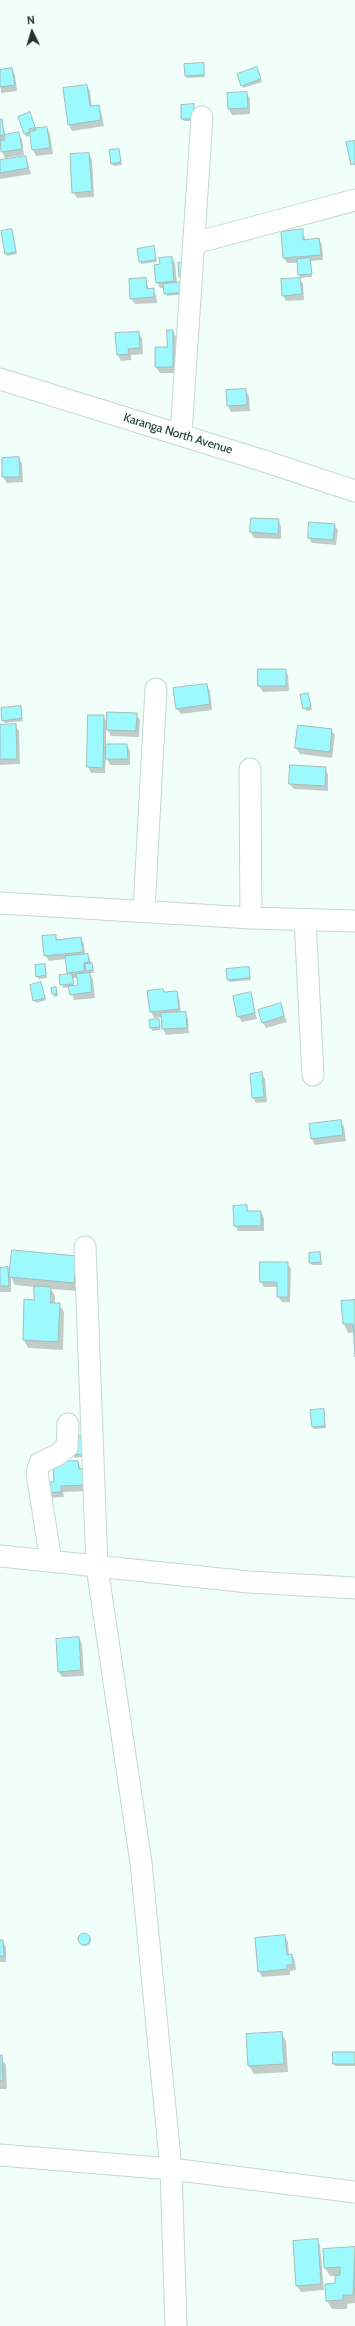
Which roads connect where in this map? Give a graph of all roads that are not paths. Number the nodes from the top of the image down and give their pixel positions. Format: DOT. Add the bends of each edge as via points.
graph roads {
  1 [pos="202,117"];
  2 [pos="355,200"];
  3 [pos="195,243"];
  4 [pos="0,379"];
  5 [pos="181,434"];
  6 [pos="355,491"];
  7 [pos="156,689"];
  8 [pos="250,769"];
  9 [pos="0,903"];
  10 [pos="144,910"];
  11 [pos="251,918"];
  12 [pos="305,920"];
  13 [pos="355,920"];
  14 [pos="313,1075"];
  15 [pos="85,1247"];
  16 [pos="68,1424"];
  17 [pos="0,1556"];
  18 [pos="51,1561"];
  19 [pos="97,1567"];
  20 [pos="355,1588"];
  21 [pos="0,2155"];
  22 [pos="171,2169"];
  23 [pos="355,2192"];
  24 [pos="176,2326"];
  1 -- 3 [label="street"];
  2 -- 3 [label="street"];
  3 -- 5 [label="street"];
  4 -- 5 [label="street, Karanga North Avenue"];
  5 -- 6 [label="street, Karanga North Avenue"];
  7 -- 10 [label="street"];
  8 -- 11 [label="street"];
  9 -- 10 [label="street"];
  10 -- 11 [label="street"];
  11 -- 12 [label="street"];
  12 -- 13 [label="street"];
  12 -- 14 [label="street"];
  15 -- 19 [label="street"];
  16 -- 18 [label="street" via="67,1448 40,1463 37,1473"];
  17 -- 18 [label="street"];
  18 -- 19 [label="street"];
  19 -- 20 [label="street" via="249,1582"];
  19 -- 22 [label="street" via="141,1863"];
  21 -- 22 [label="street"];
  22 -- 23 [label="street"];
  22 -- 24 [label="street"];
}
